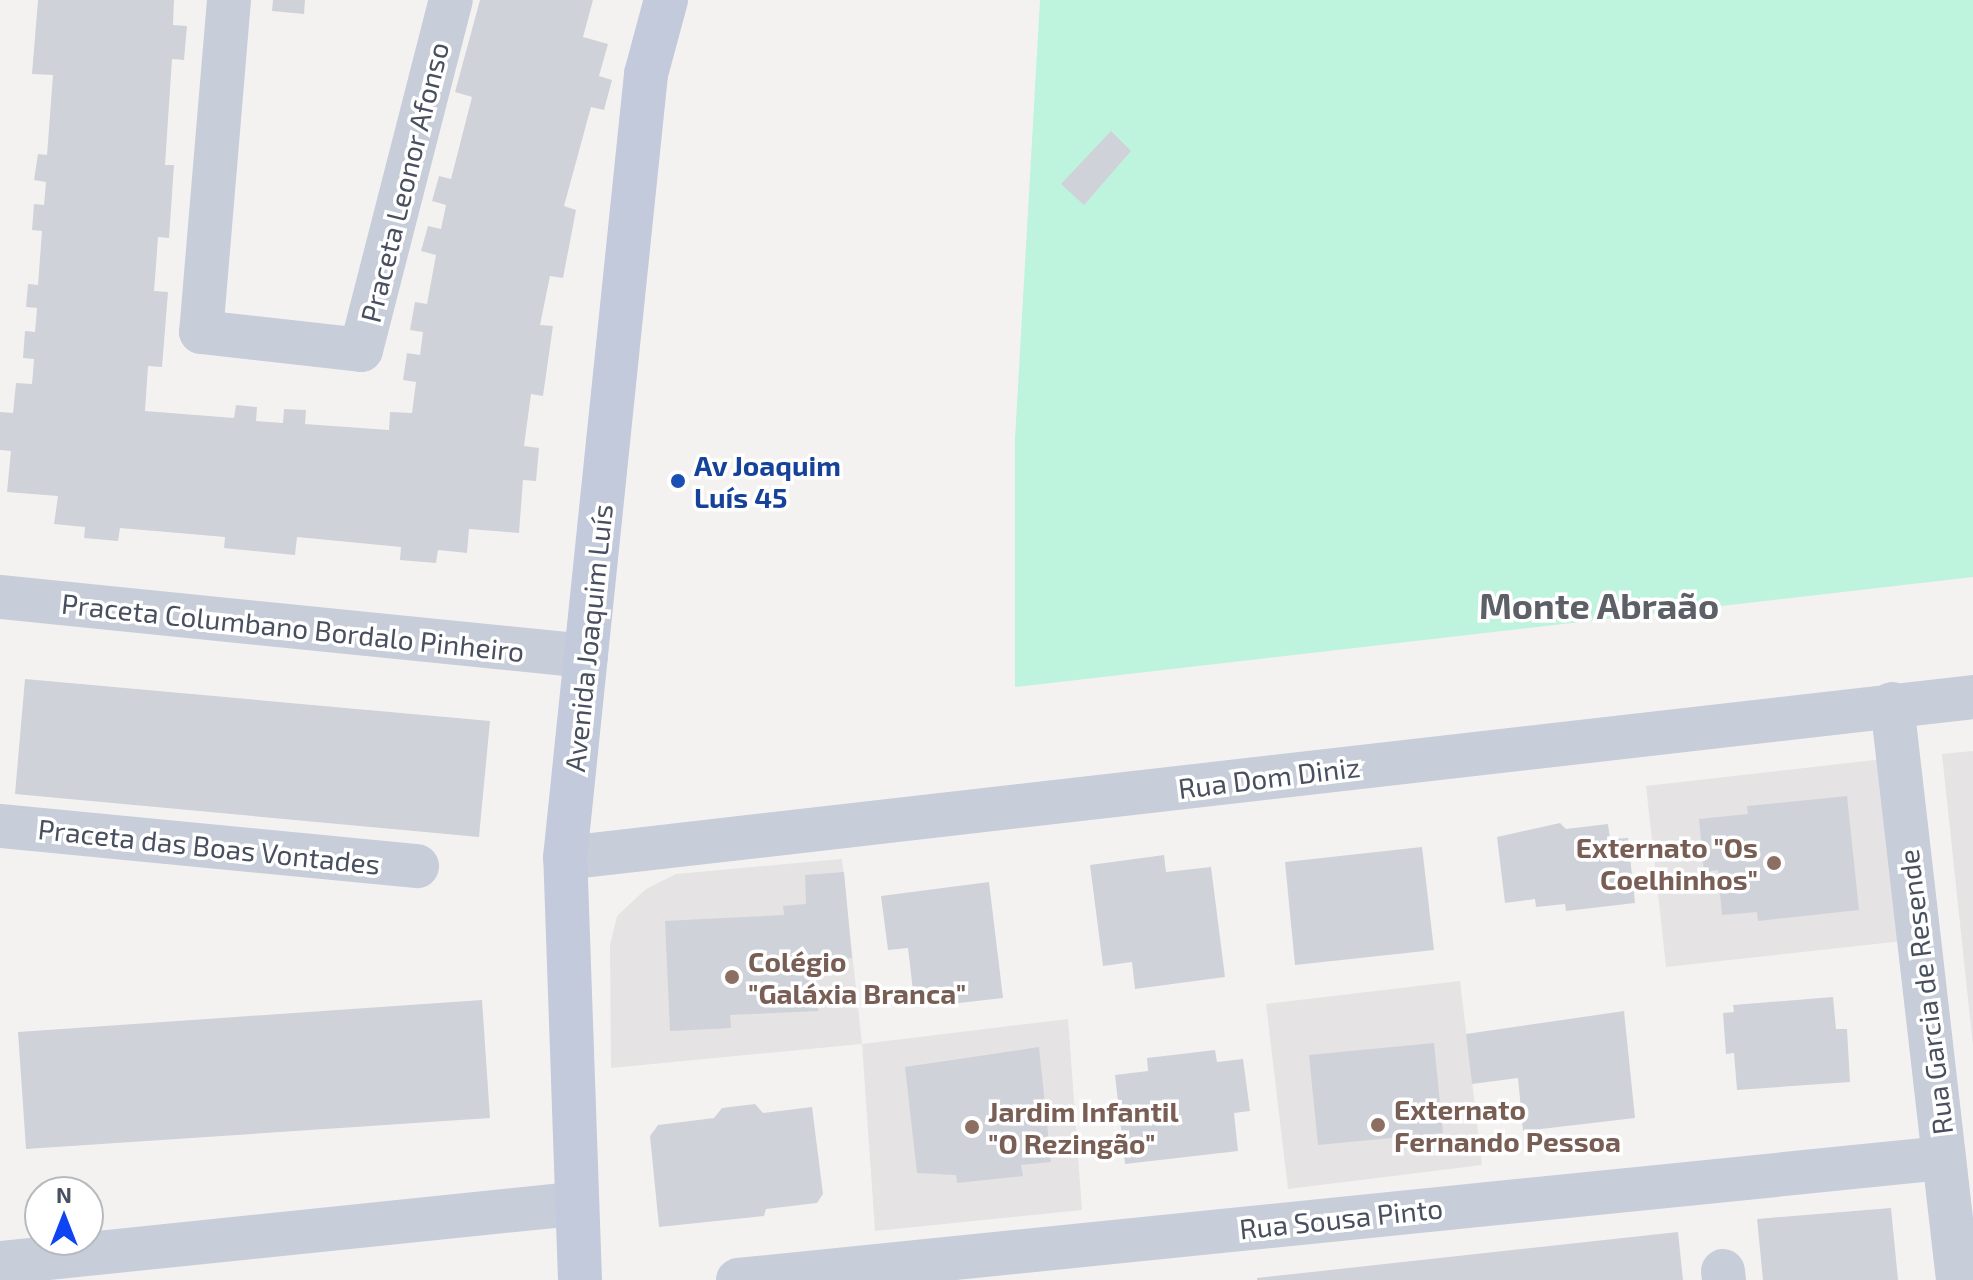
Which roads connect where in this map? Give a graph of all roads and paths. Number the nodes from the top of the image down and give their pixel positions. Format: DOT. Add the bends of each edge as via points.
graph roads {
  1 [pos="229,0"];
  2 [pos="451,0"];
  3 [pos="666,0"];
  4 [pos="0,597"];
  5 [pos="586,656"];
  6 [pos="1973,697"];
  7 [pos="1892,704"];
  8 [pos="0,826"];
  9 [pos="565,858"];
  10 [pos="417,866"];
  11 [pos="1944,1158"];
  12 [pos="573,1204"];
  13 [pos="0,1263"];
  14 [pos="580,1280"];
  15 [pos="738,1280"];
  16 [pos="1958,1280"];
  1 -- 2 [label="street, Praceta Leonor Afonso" via="201,332 361,350"];
  3 -- 5 [label="street, Avenida Joaquim Luís" via="646,74"];
  4 -- 5 [label="street, Praceta Columbano Bordalo Pinheiro"];
  5 -- 9 [label="street, Avenida Joaquim Luís"];
  6 -- 7 [label="street, Rua Dom Diniz"];
  7 -- 9 [label="street, Rua Dom Diniz"];
  7 -- 11 [label="street, Rua Garcia de Resende"];
  8 -- 10 [label="street, Praceta das Boas Vontades"];
  9 -- 12 [label="street, Avenida Joaquim Luís"];
  11 -- 15 [label="street, Rua Sousa Pinto"];
  11 -- 16 [label="street, Rua Garcia de Resende"];
  12 -- 13 [label="street"];
  12 -- 14 [label="street, Avenida Joaquim Luís"];
}
